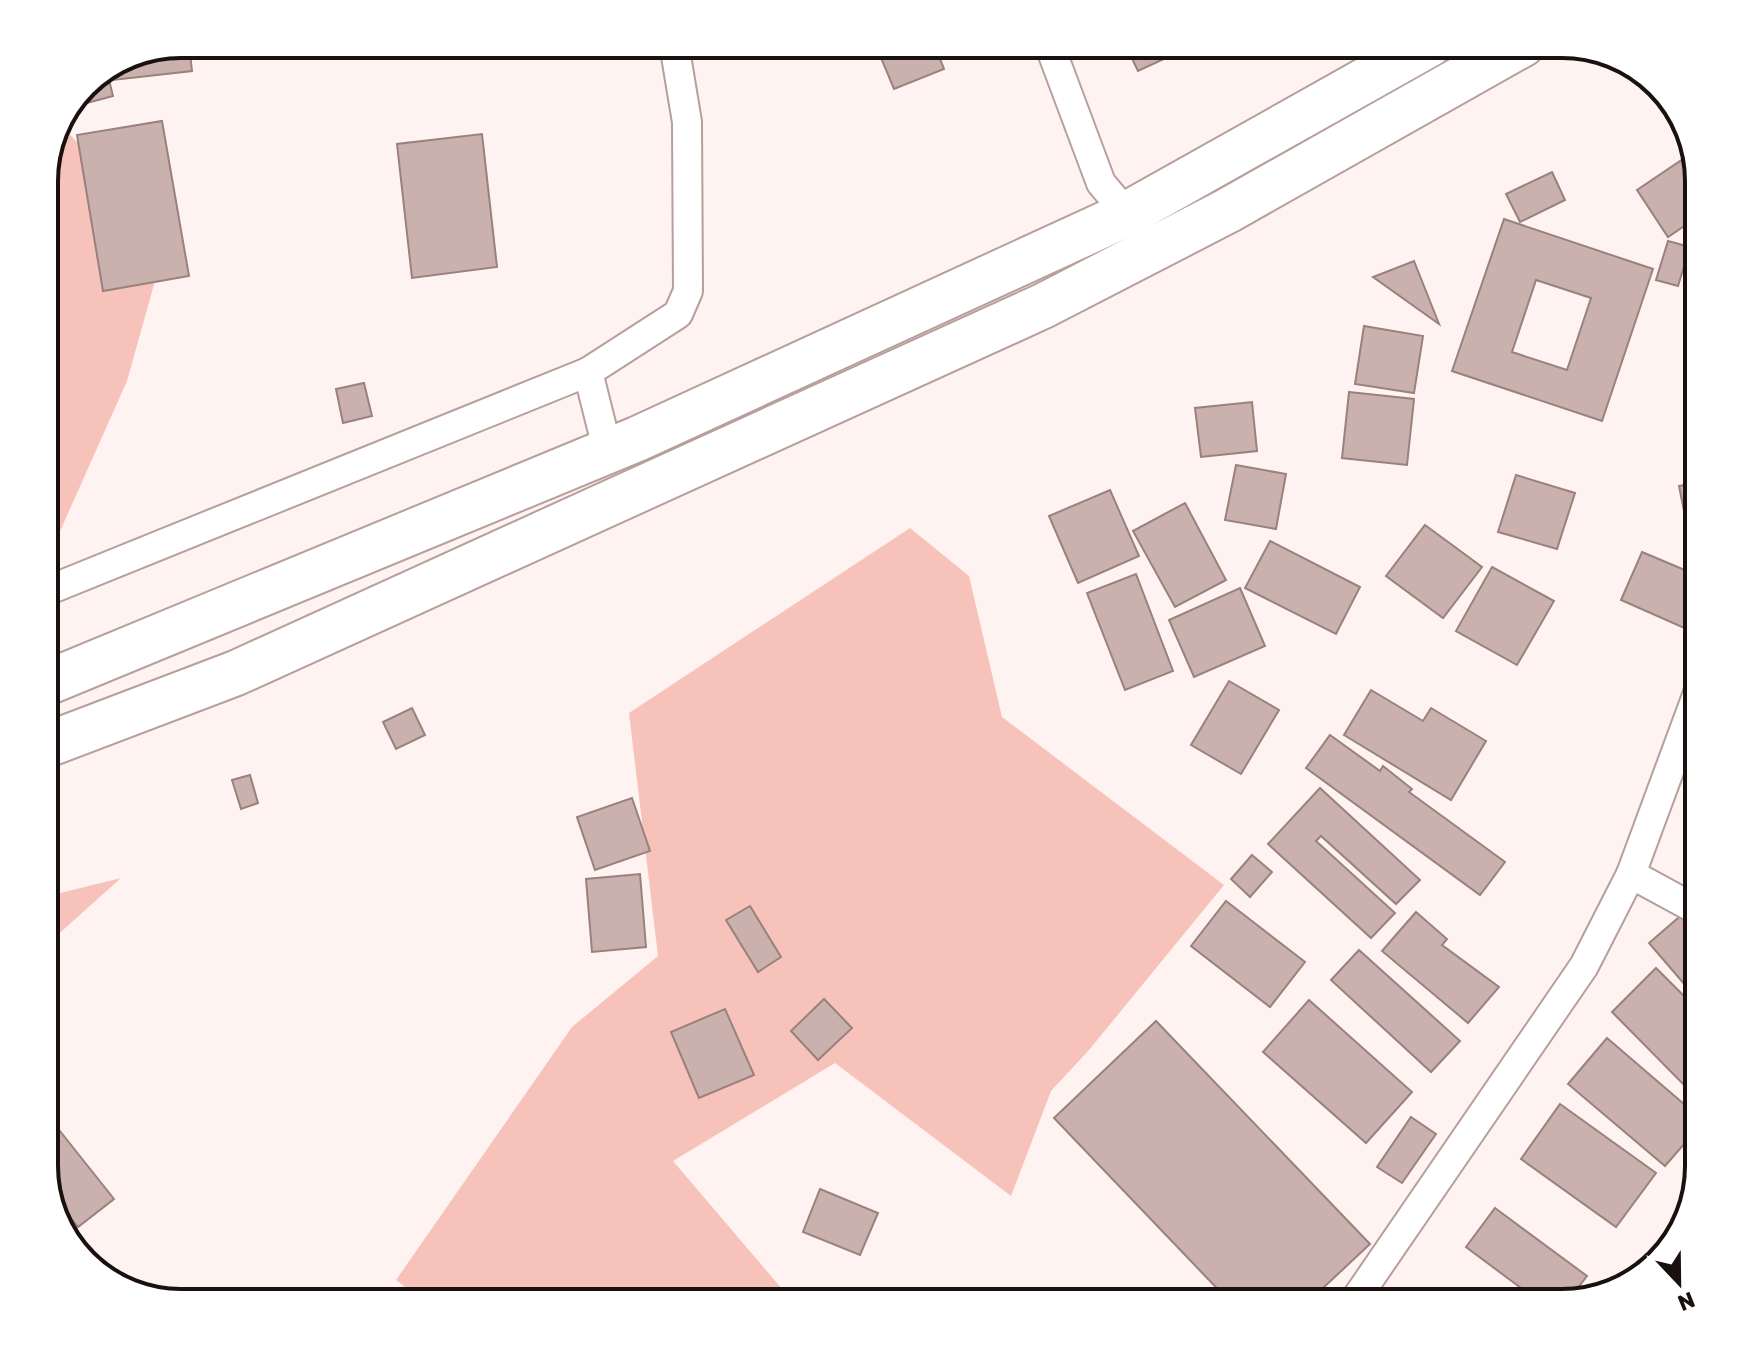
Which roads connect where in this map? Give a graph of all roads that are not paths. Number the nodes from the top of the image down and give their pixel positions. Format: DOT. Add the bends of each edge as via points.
graph roads {
  1 [pos="676,58"];
  2 [pos="1054,58"];
  3 [pos="1405,58"];
  4 [pos="1498,58"];
  5 [pos="1127,214"];
  6 [pos="588,372"];
  7 [pos="608,452"];
  8 [pos="58,586"];
  9 [pos="58,678"];
  10 [pos="1685,728"];
  11 [pos="58,741"];
  12 [pos="1631,874"];
  13 [pos="1685,903"];
  14 [pos="1363,1289"];
  1 -- 6 [label="street" via="687,122 688,291 678,314"];
  2 -- 5 [label="street" via="1101,183"];
  3 -- 5 [label="highway"];
  4 -- 11 [label="highway" via="1227,211 1043,306 236,673"];
  5 -- 7 [label="highway"];
  6 -- 7 [label="street"];
  6 -- 8 [label="street"];
  7 -- 9 [label="highway"];
  10 -- 12 [label="street"];
  12 -- 13 [label="street"];
  12 -- 14 [label="street" via="1584,966"];
}
